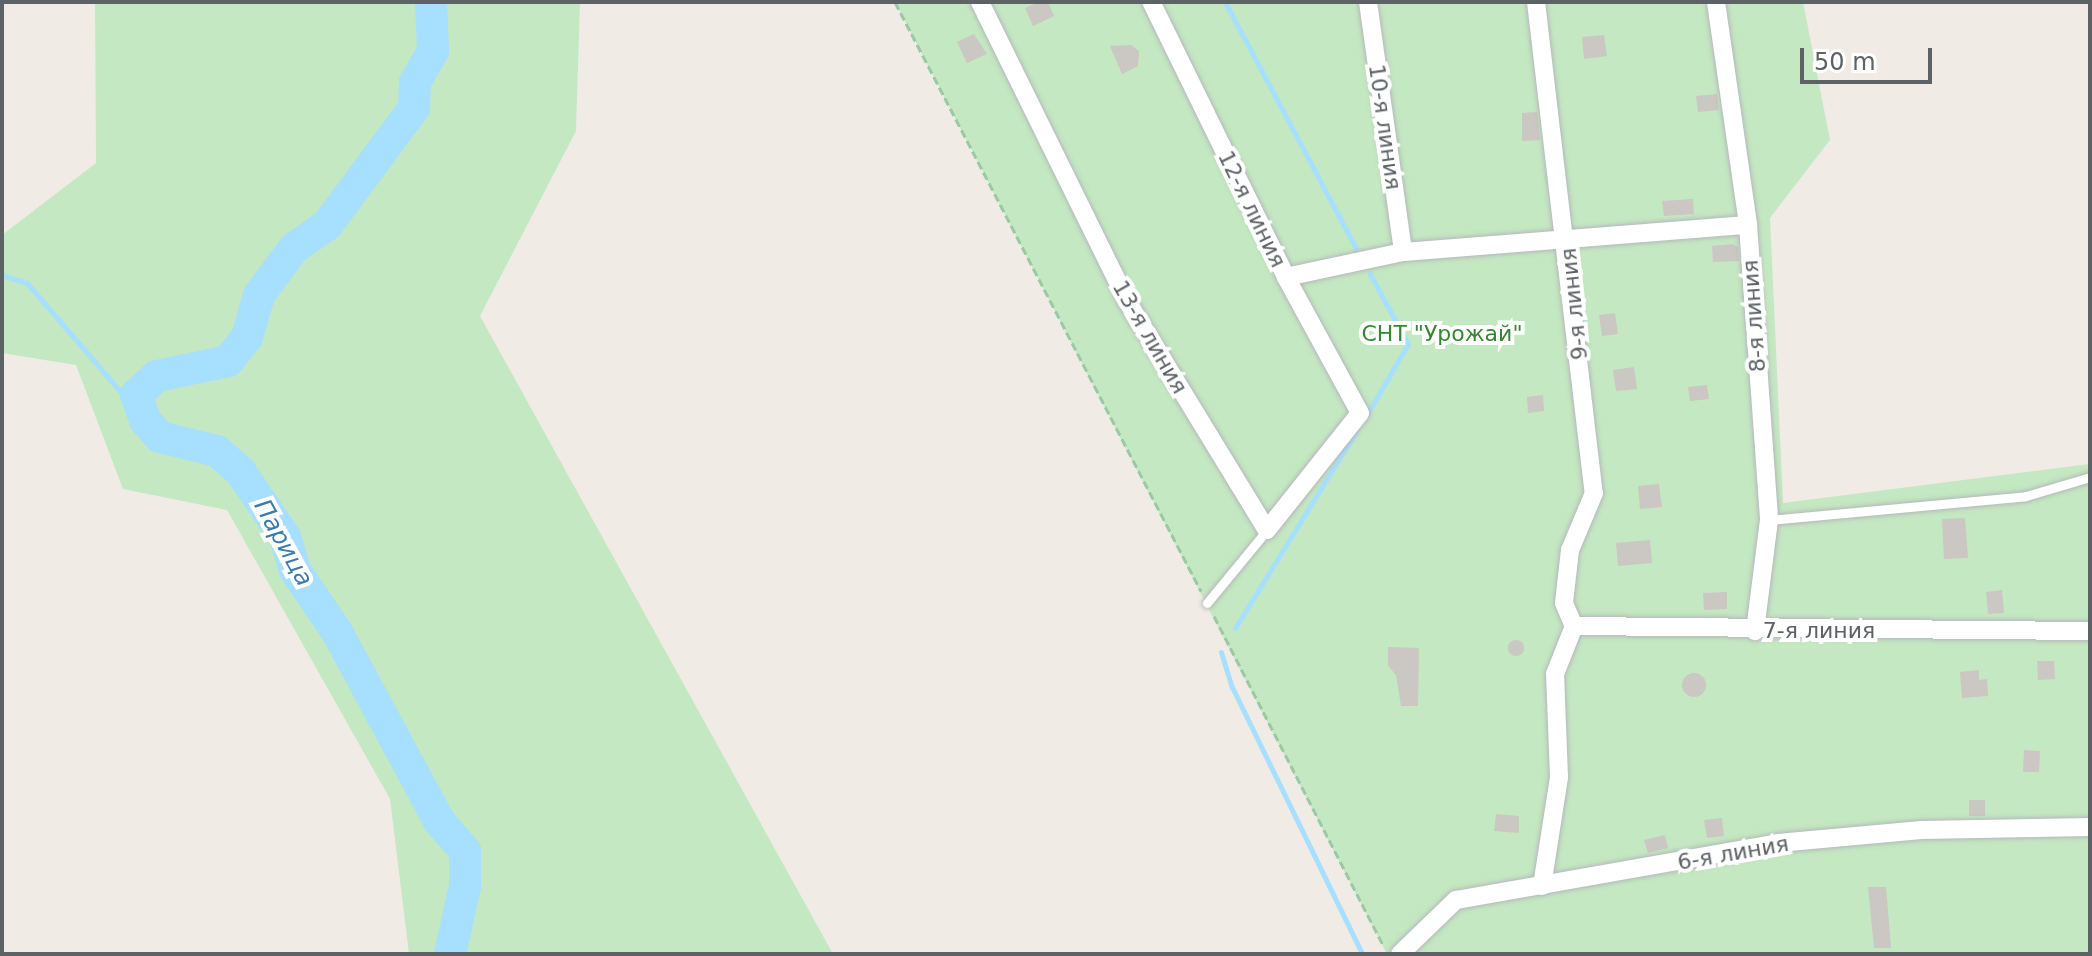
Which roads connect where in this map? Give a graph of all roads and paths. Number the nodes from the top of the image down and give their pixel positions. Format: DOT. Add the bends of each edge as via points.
graph roads {
  1 [pos="895,2"];
  2 [pos="980,2"];
  3 [pos="1151,2"];
  4 [pos="1368,2"];
  5 [pos="1536,2"];
  6 [pos="1716,2"];
  7 [pos="1748,225"];
  8 [pos="1566,235"];
  9 [pos="1403,252"];
  10 [pos="1286,277"];
  11 [pos="2090,477"];
  12 [pos="1769,520"];
  13 [pos="1267,530"];
  14 [pos="1207,603"];
  15 [pos="1574,626"];
  16 [pos="1755,631"];
  17 [pos="2090,631"];
  18 [pos="2090,827"];
  19 [pos="1542,886"];
  20 [pos="1387,954"];
  21 [pos="1400,954"];
  1 -- 14 [label="path"];
  2 -- 13 [label="street, 13-я линия" via="1127,301"];
  3 -- 10 [label="street, 12-я линия"];
  4 -- 9 [label="street, 10-я линия"];
  5 -- 8 [label="street, 9-я линия"];
  6 -- 7 [label="street, 8-я линия"];
  7 -- 8 [label="street"];
  7 -- 12 [label="street, 8-я линия"];
  8 -- 9 [label="street"];
  8 -- 15 [label="street, 9-я линия" via="1594,493 1570,550 1564,603"];
  9 -- 10 [label="street"];
  10 -- 13 [label="street, 12-я линия" via="1360,413"];
  11 -- 12 [label="lane" via="2026,496"];
  12 -- 16 [label="street, 8-я линия"];
  13 -- 14 [label="lane"];
  14 -- 20 [label="path"];
  15 -- 16 [label="street, 7-я линия"];
  15 -- 19 [label="street" via="1555,674 1559,777"];
  16 -- 17 [label="street, 7-я линия"];
  18 -- 19 [label="street, 6-я линия" via="1921,830 1778,843"];
  19 -- 21 [label="street, 6-я линия" via="1456,900"];
}
